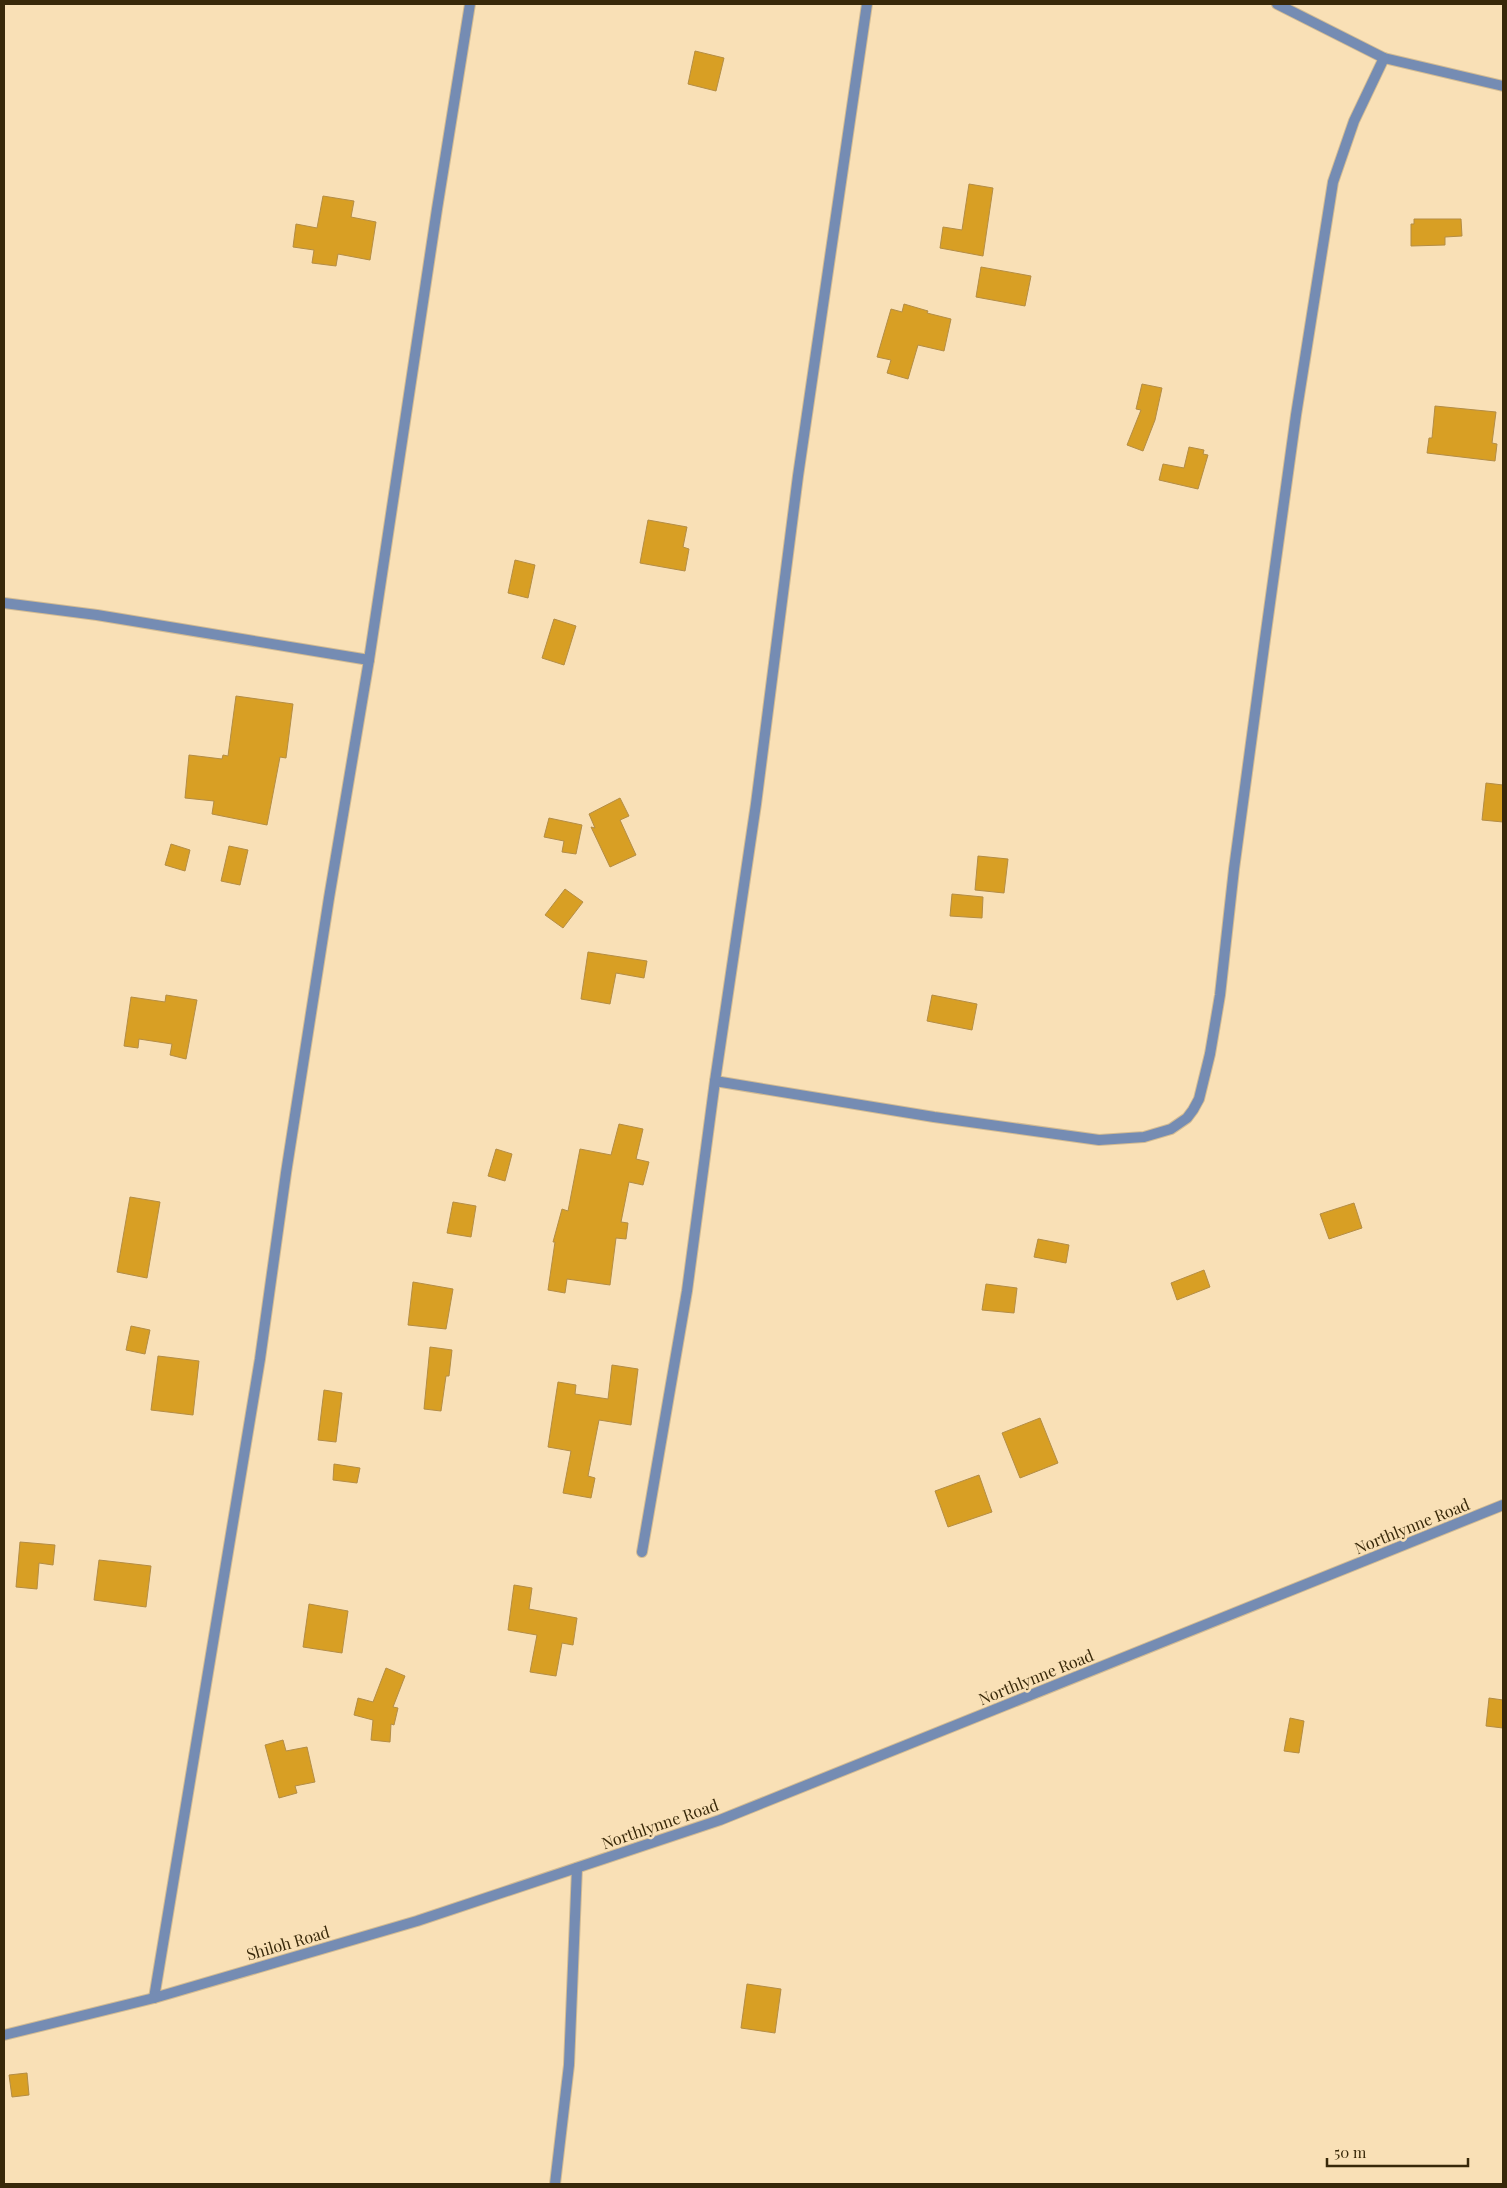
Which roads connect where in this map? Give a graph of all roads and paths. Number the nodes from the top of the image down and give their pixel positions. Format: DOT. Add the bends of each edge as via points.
graph roads {
  1 [pos="470,4"];
  2 [pos="867,4"];
  3 [pos="1277,4"];
  4 [pos="1384,58"];
  5 [pos="1503,86"];
  6 [pos="4,603"];
  7 [pos="369,660"];
  8 [pos="715,1081"];
  9 [pos="1503,1505"];
  10 [pos="642,1552"];
  11 [pos="577,1868"];
  12 [pos="154,1998"];
  13 [pos="4,2035"];
  14 [pos="555,2184"];
  1 -- 7 [label="street"];
  2 -- 8 [label="street"];
  3 -- 4 [label="street"];
  4 -- 5 [label="street"];
  4 -- 8 [label="street" via="1354,121 1332,182 1272,590 1220,995 1210,1054 1199,1099 1193,1110 1171,1129 1144,1137 1100,1140"];
  6 -- 7 [label="street"];
  7 -- 12 [label="street" via="324,927 260,1359"];
  8 -- 10 [label="street" via="687,1291"];
  9 -- 11 [label="street, Northlynne Road" via="729,1816"];
  11 -- 12 [label="street, Shiloh Road" via="417,1921"];
  11 -- 14 [label="street" via="569,2065"];
  12 -- 13 [label="street, Shiloh Road"];
}
